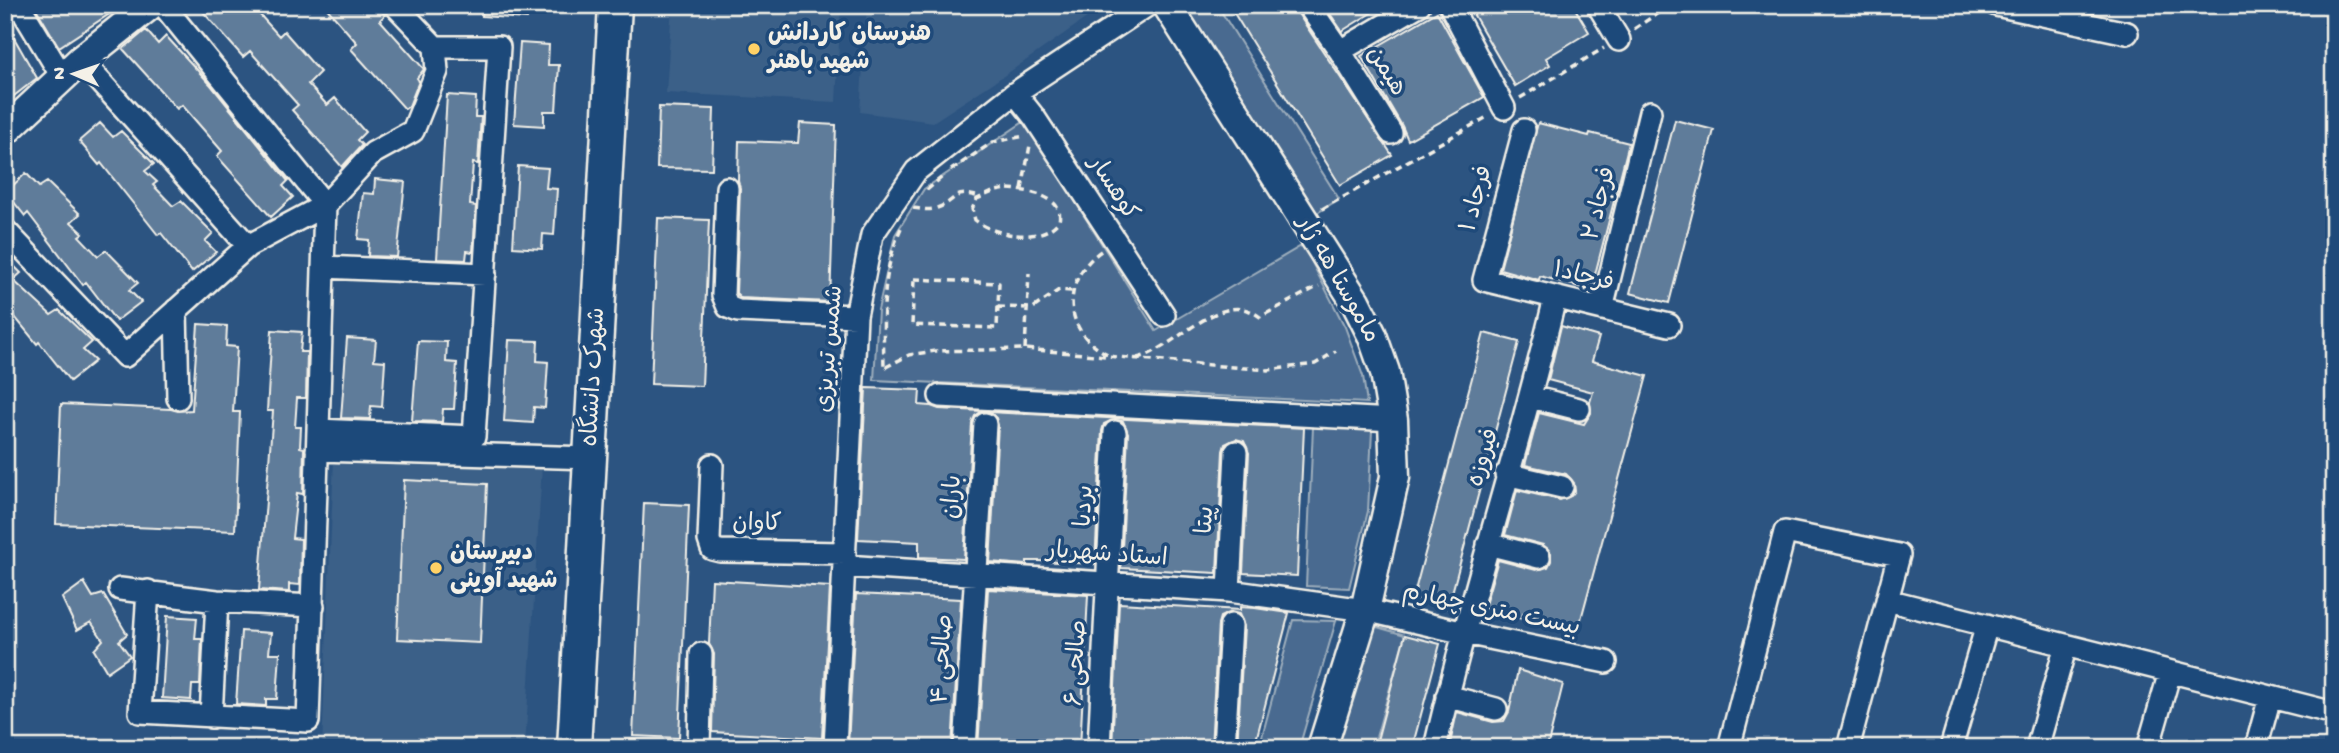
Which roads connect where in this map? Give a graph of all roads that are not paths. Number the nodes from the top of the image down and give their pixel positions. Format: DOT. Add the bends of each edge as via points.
graph roads {
  1 [pos="19,5"];
  2 [pos="150,5"];
  3 [pos="163,5"];
  4 [pos="395,5"];
  5 [pos="615,5"];
  6 [pos="628,5"];
  7 [pos="1148,5"];
  8 [pos="1167,5"];
  9 [pos="1308,5"];
  10 [pos="1419,5"];
  11 [pos="1450,5"];
  12 [pos="1598,5"];
  13 [pos="1996,5"];
  14 [pos="2039,10"];
  15 [pos="2127,33"];
  16 [pos="1619,40"];
  17 [pos="435,47"];
  18 [pos="1340,51"];
  19 [pos="72,69"];
  20 [pos="1015,93"];
  21 [pos="1504,108"];
  22 [pos="1650,112"];
  23 [pos="1524,130"];
  24 [pos="5,131"];
  25 [pos="1391,133"];
  26 [pos="727,188"];
  27 [pos="325,205"];
  28 [pos="5,230"];
  29 [pos="248,246"];
  30 [pos="323,267"];
  31 [pos="485,274"];
  32 [pos="1484,280"];
  33 [pos="1555,298"];
  34 [pos="1602,309"];
  35 [pos="176,310"];
  36 [pos="1164,315"];
  37 [pos="856,316"];
  38 [pos="1669,325"];
  39 [pos="940,396"];
  40 [pos="1531,397"];
  41 [pos="178,398"];
  42 [pos="1579,409"];
  43 [pos="1394,421"];
  44 [pos="985,424"];
  45 [pos="1115,432"];
  46 [pos="318,440"];
  47 [pos="1236,452"];
  48 [pos="591,458"];
  49 [pos="712,465"];
  50 [pos="1506,474"];
  51 [pos="1562,487"];
  52 [pos="1488,544"];
  53 [pos="1539,557"];
  54 [pos="844,559"];
  55 [pos="976,574"];
  56 [pos="1109,582"];
  57 [pos="120,589"];
  58 [pos="148,591"];
  59 [pos="1229,591"];
  60 [pos="1889,593"];
  61 [pos="218,601"];
  62 [pos="313,606"];
  63 [pos="1365,610"];
  64 [pos="1231,625"];
  65 [pos="1987,625"];
  66 [pos="1465,633"];
  67 [pos="2066,645"];
  68 [pos="701,654"];
  69 [pos="1606,662"];
  70 [pos="2170,672"];
  71 [pos="1447,696"];
  72 [pos="2270,697"];
  73 [pos="1496,709"];
  74 [pos="2334,713"];
  75 [pos="211,717"];
  76 [pos="574,748"];
  77 [pos="591,748"];
  78 [pos="699,748"];
  79 [pos="835,748"];
  80 [pos="965,748"];
  81 [pos="1099,748"];
  82 [pos="1224,748"];
  83 [pos="1322,748"];
  84 [pos="1435,748"];
  85 [pos="1729,748"];
  86 [pos="1848,748"];
  87 [pos="1951,748"];
  88 [pos="2037,748"];
  89 [pos="2148,748"];
  90 [pos="2256,748"];
  1 -- 19 [label="street"];
  2 -- 19 [label="main road"];
  3 -- 27 [label="street"];
  4 -- 17 [label="street"];
  5 -- 48 [label="main road, شهرک دانشگاه"];
  6 -- 77 [label="main road"];
  7 -- 20 [label="street, شمس تبریزی"];
  8 -- 43 [label="main road, ماموستا هه ژار" via="1355,301 1385,372"];
  9 -- 18 [label="street, هیمن"];
  10 -- 18 [label="street"];
  11 -- 21 [label="street"];
  12 -- 16 [label="street"];
  13 -- 14 [label="street"];
  14 -- 15 [label="street"];
  17 -- 27 [label="street" via="438,71 413,131 373,153"];
  17 -- 31 [label="street" via="499,47"];
  18 -- 25 [label="street, هیمن"];
  19 -- 24 [label="main road"];
  19 -- 29 [label="street"];
  20 -- 36 [label="street, کوهسار"];
  20 -- 37 [label="street, شمس تبریزی" via="916,171 872,235"];
  22 -- 34 [label="street, فرجاد ۲"];
  23 -- 32 [label="street, فرجاد ۱"];
  26 -- 37 [label="street" via="723,295 728,307 738,312"];
  27 -- 29 [label="street"];
  27 -- 30 [label="street"];
  28 -- 35 [label="street" via="125,356"];
  29 -- 35 [label="street"];
  30 -- 31 [label="street"];
  30 -- 46 [label="street"];
  31 -- 46 [label="street" via="474,437"];
  32 -- 33 [label="street, فرجاد۱"];
  33 -- 34 [label="street, فرجاد۱"];
  33 -- 40 [label="street, فیروزه"];
  34 -- 38 [label="street, فرجاد۱"];
  35 -- 41 [label="street"];
  37 -- 54 [label="street, شمس تبریزی"];
  39 -- 43 [label="street"];
  40 -- 42 [label="street"];
  40 -- 50 [label="street, فیروزه"];
  43 -- 63 [label="main road, ماموستا هه ژار" via="1395,477"];
  44 -- 55 [label="street, باران"];
  45 -- 56 [label="street, بردیا"];
  46 -- 48 [label="street"];
  46 -- 62 [label="street"];
  47 -- 59 [label="street, پیتا"];
  48 -- 76 [label="main road, شهرک دانشگاه"];
  49 -- 54 [label="street, کاوان" via="712,549"];
  50 -- 51 [label="street"];
  50 -- 52 [label="street, فیروزه"];
  52 -- 53 [label="street"];
  52 -- 66 [label="street, فیروزه"];
  54 -- 55 [label="street, استاد شهریار"];
  54 -- 79 [label="street, شمس تبریزی"];
  55 -- 56 [label="street, استاد شهریار"];
  55 -- 80 [label="street, صالحی ۴"];
  56 -- 59 [label="street, استاد شهریار"];
  56 -- 81 [label="street, صالحی ۶"];
  57 -- 58 [label="street"];
  58 -- 61 [label="street"];
  58 -- 75 [label="street" via="140,712"];
  59 -- 63 [label="street, استاد شهریار"];
  60 -- 65 [label="street" via="1887,600"];
  60 -- 85 [label="street" via="1899,555 1786,532"];
  60 -- 86 [label="street"];
  61 -- 62 [label="street"];
  61 -- 75 [label="street"];
  62 -- 75 [label="street" via="308,721"];
  63 -- 66 [label="street, بیست متری چهارم"];
  63 -- 83 [label="main road, ماموستا هه ژار"];
  64 -- 82 [label="street"];
  65 -- 67 [label="street"];
  65 -- 87 [label="street"];
  66 -- 69 [label="street, بیست متری چهارم"];
  66 -- 71 [label="street, فیروزه"];
  67 -- 70 [label="street"];
  67 -- 88 [label="street"];
  68 -- 78 [label="street"];
  70 -- 72 [label="street"];
  70 -- 89 [label="street"];
  71 -- 73 [label="street"];
  71 -- 84 [label="street, فیروزه"];
  72 -- 74 [label="street"];
  72 -- 90 [label="street"];
}
